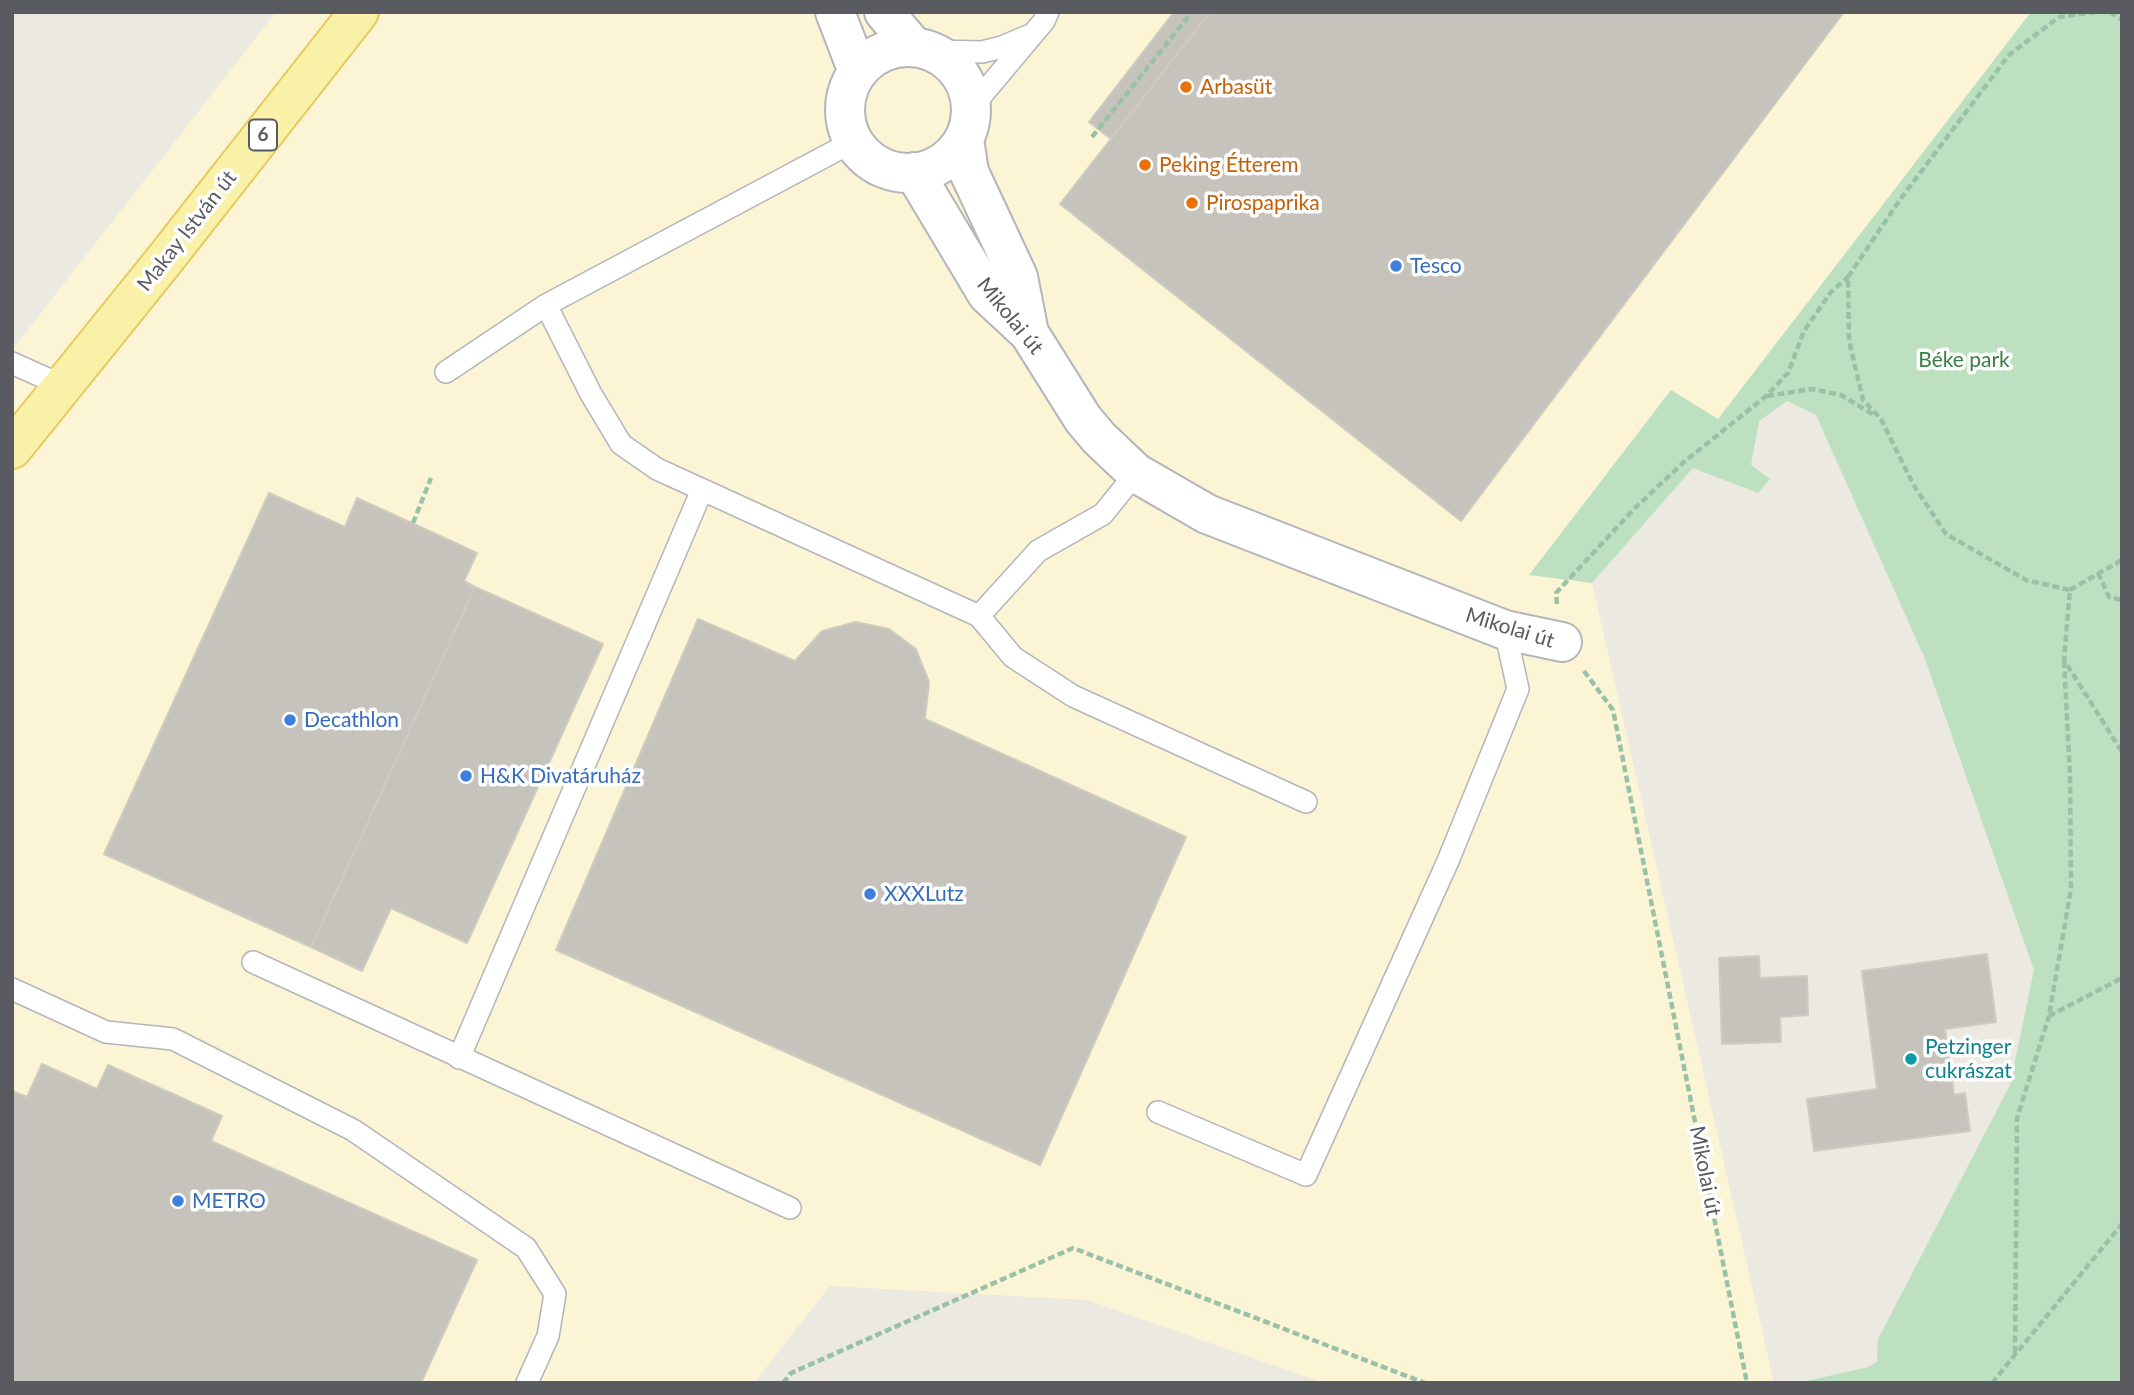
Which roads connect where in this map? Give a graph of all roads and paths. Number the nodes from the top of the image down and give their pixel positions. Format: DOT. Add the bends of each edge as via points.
graph roads {
  1 [pos="359,12"];
  2 [pos="835,12"];
  3 [pos="884,12"];
  4 [pos="1048,12"];
  5 [pos="1192,12"];
  6 [pos="2096,12"];
  7 [pos="2110,12"];
  8 [pos="2122,20"];
  9 [pos="1033,34"];
  10 [pos="923,49"];
  11 [pos="858,72"];
  12 [pos="967,124"];
  13 [pos="1092,137"];
  14 [pos="854,141"];
  15 [pos="914,172"];
  16 [pos="1848,277"];
  17 [pos="546,305"];
  18 [pos="1029,333"];
  19 [pos="12,363"];
  20 [pos="446,372"];
  21 [pos="63,386"];
  22 [pos="1765,397"];
  23 [pos="1881,419"];
  24 [pos="14,443"];
  25 [pos="1136,473"];
  26 [pos="431,478"];
  27 [pos="702,490"];
  28 [pos="413,523"];
  29 [pos="2122,560"];
  30 [pos="2098,573"];
  31 [pos="2070,590"];
  32 [pos="2122,600"];
  33 [pos="979,616"];
  34 [pos="1505,631"];
  35 [pos="1562,642"];
  36 [pos="2064,660"];
  37 [pos="2122,752"];
  38 [pos="1306,802"];
  39 [pos="253,962"];
  40 [pos="2122,978"];
  41 [pos="12,989"];
  42 [pos="2049,1016"];
  43 [pos="459,1058"];
  44 [pos="1158,1112"];
  45 [pos="790,1209"];
  46 [pos="2122,1224"];
  47 [pos="2015,1353"];
  48 [pos="527,1383"];
  49 [pos="783,1383"];
  50 [pos="1425,1383"];
  51 [pos="1747,1383"];
  52 [pos="1992,1383"];
  1 -- 21 [label="main road, Makay István út / 6"];
  2 -- 11 [label="street"];
  3 -- 10 [label="street"];
  4 -- 9 [label="lane"];
  5 -- 13 [label="path"];
  6 -- 16 [label="path" via="2059,17 2009,55"];
  7 -- 8 [label="path"];
  9 -- 10 [label="lane" via="982,52"];
  9 -- 12 [label="lane"];
  10 -- 11 [label="street" via="892,48 873,57"];
  10 -- 12 [label="street" via="951,62 964,79 971,98"];
  11 -- 14 [label="street" via="848,90 845,110"];
  12 -- 15 [label="street" via="952,156 935,167"];
  12 -- 18 [label="street" via="969,172 1018,277"];
  14 -- 15 [label="street" via="874,163"];
  14 -- 17 [label="lane"];
  15 -- 18 [label="street, Mikolai út" via="987,294"];
  16 -- 22 [label="path" via="1831,292 1804,331 1788,373"];
  16 -- 23 [label="path" via="1849,340 1863,400"];
  17 -- 20 [label="lane"];
  17 -- 27 [label="lane" via="621,444 657,469"];
  18 -- 25 [label="street, Mikolai út" via="1083,419"];
  19 -- 21 [label="lane"];
  21 -- 24 [label="main road, Makay István út / 6"];
  22 -- 23 [label="path" via="1812,389 1841,395"];
  22 -- 35 [label="path" via="1684,462 1556,593"];
  23 -- 31 [label="path" via="1913,484 1946,534 2026,580"];
  25 -- 33 [label="lane" via="1103,514 1038,551"];
  25 -- 34 [label="street, Mikolai út" via="1207,514"];
  26 -- 28 [label="path"];
  27 -- 33 [label="lane"];
  27 -- 43 [label="lane"];
  29 -- 30 [label="path"];
  30 -- 31 [label="path"];
  30 -- 32 [label="path" via="2109,597"];
  31 -- 36 [label="path"];
  33 -- 38 [label="lane" via="1013,657 1073,696"];
  34 -- 35 [label="street, Mikolai út"];
  34 -- 44 [label="lane" via="1518,688 1448,861 1306,1175"];
  35 -- 51 [label="path, Mikolai út" via="1613,710"];
  36 -- 37 [label="path"];
  36 -- 42 [label="path" via="2071,889"];
  39 -- 43 [label="lane"];
  40 -- 42 [label="path"];
  41 -- 48 [label="lane" via="106,1032 173,1039 353,1130 526,1248 555,1294 548,1336"];
  42 -- 47 [label="path" via="2017,1118"];
  43 -- 45 [label="lane"];
  46 -- 47 [label="path"];
  47 -- 52 [label="path"];
  49 -- 50 [label="path" via="791,1373 1073,1248"];
}
